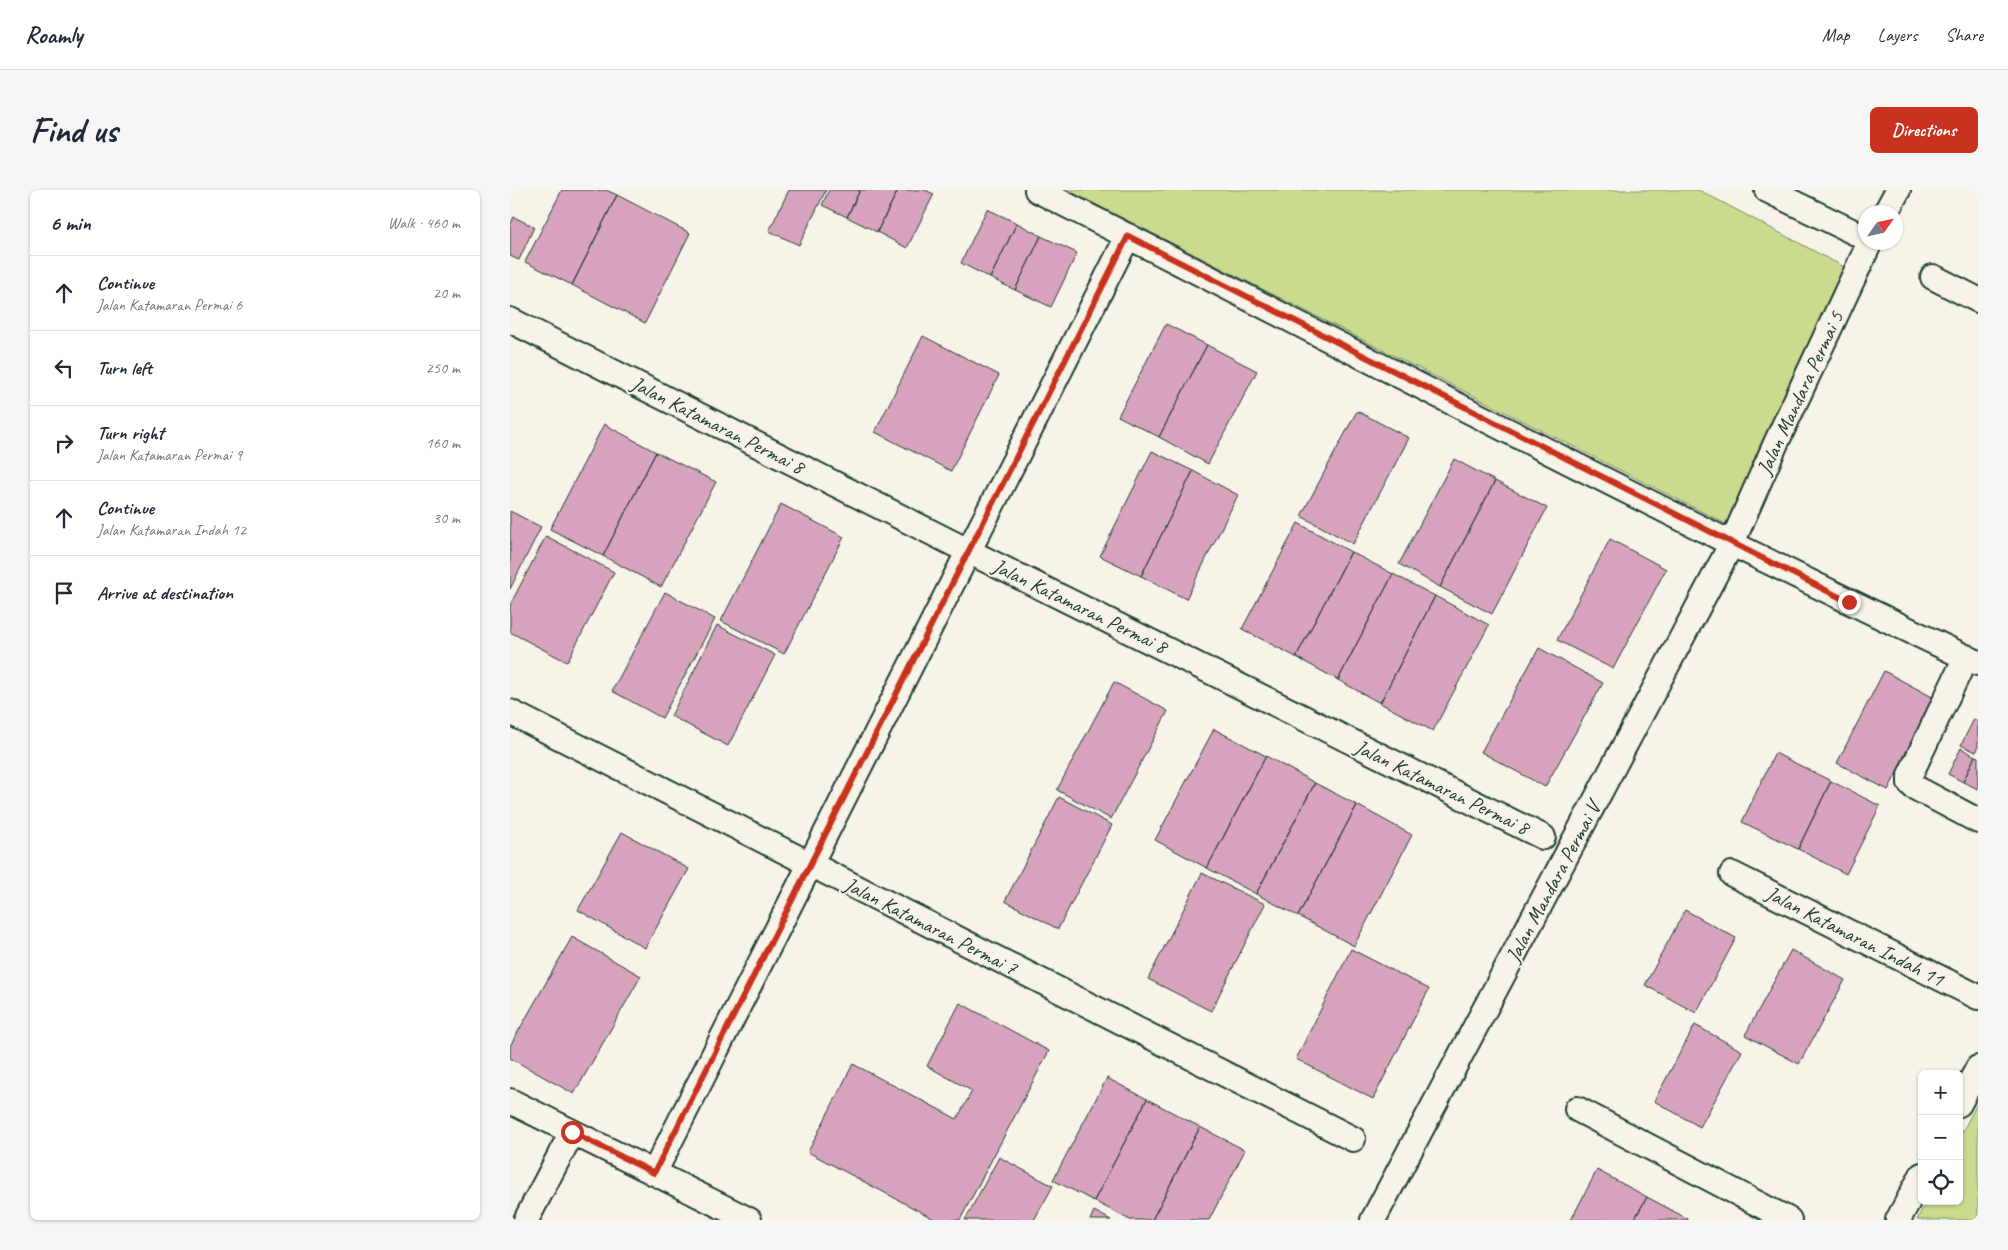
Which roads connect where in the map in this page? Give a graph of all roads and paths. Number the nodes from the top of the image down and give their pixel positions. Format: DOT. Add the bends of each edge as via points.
graph roads {
  1 [pos="1037,190"];
  2 [pos="1767,190"];
  3 [pos="1898,190"];
  4 [pos="1890,205"];
  5 [pos="1858,234"];
  6 [pos="1128,236"];
  7 [pos="1866,250"];
  8 [pos="1933,277"];
  9 [pos="1978,300"];
  10 [pos="510,320"];
  11 [pos="1732,543"];
  12 [pos="970,552"];
  13 [pos="1972,660"];
  14 [pos="510,712"];
  15 [pos="1978,821"];
  16 [pos="1544,837"];
  17 [pos="809,865"];
  18 [pos="1732,874"];
  19 [pos="1978,997"];
  20 [pos="1978,1068"];
  21 [pos="1963,1096"];
  22 [pos="510,1101"];
  23 [pos="1577,1109"];
  24 [pos="572,1132"];
  25 [pos="1353,1139"];
  26 [pos="654,1173"];
  27 [pos="1918,1182"];
  28 [pos="526,1220"];
  29 [pos="749,1220"];
  30 [pos="1373,1220"];
  31 [pos="1789,1220"];
  32 [pos="1898,1220"];
  1 -- 6 [label="street"];
  2 -- 5 [label="street"];
  3 -- 4 [label="street"];
  6 -- 11 [label="street"];
  6 -- 12 [label="street"];
  7 -- 11 [label="street, Jalan Mandara Permai 5"];
  8 -- 9 [label="street"];
  10 -- 12 [label="street, Jalan Katamaran Permai 8"];
  11 -- 13 [label="street"];
  11 -- 30 [label="street, Jalan Mandara Permai V"];
  12 -- 16 [label="street, Jalan Katamaran Permai 8"];
  12 -- 17 [label="street"];
  13 -- 15 [label="street" via="1910,775 1910,783"];
  14 -- 17 [label="street, Jalan Katamaran Permai 7"];
  17 -- 25 [label="street, Jalan Katamaran Permai 7"];
  17 -- 26 [label="street"];
  18 -- 19 [label="street, Jalan Katamaran Indah 11"];
  20 -- 21 [label="street"];
  22 -- 24 [label="street"];
  23 -- 31 [label="street"];
  24 -- 26 [label="street"];
  24 -- 28 [label="street"];
  26 -- 29 [label="street"];
  27 -- 32 [label="street"];
}
